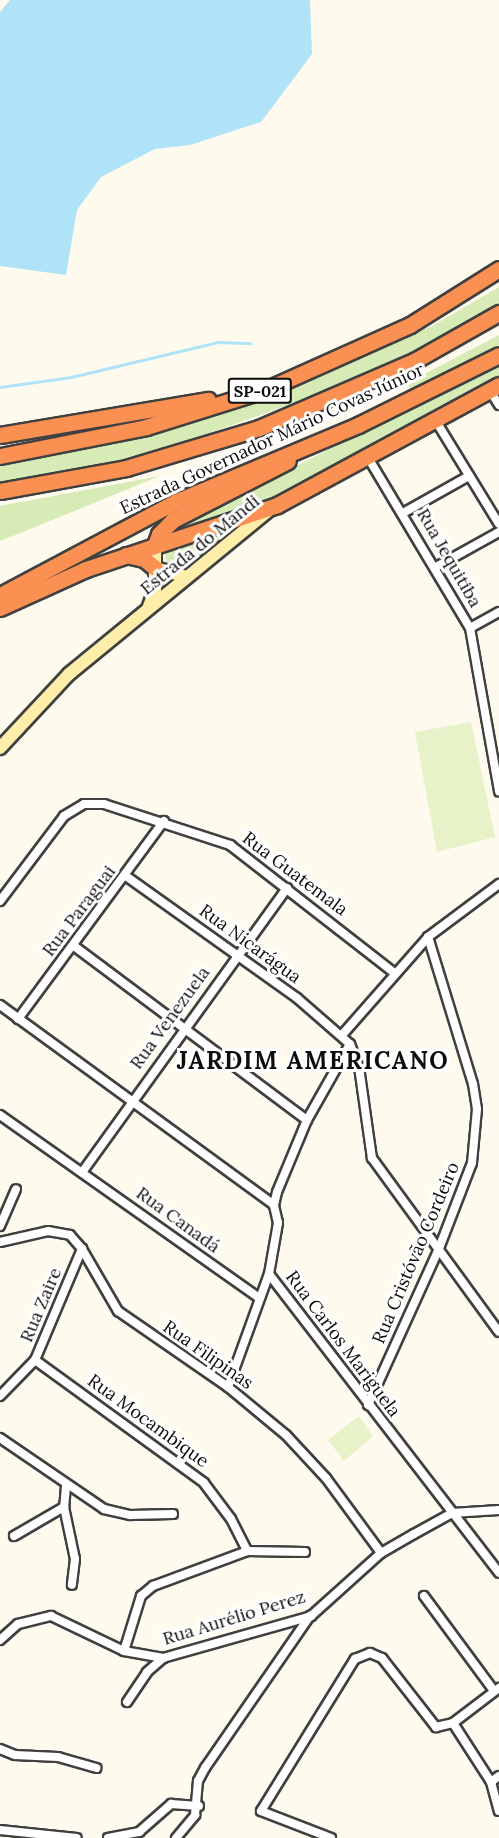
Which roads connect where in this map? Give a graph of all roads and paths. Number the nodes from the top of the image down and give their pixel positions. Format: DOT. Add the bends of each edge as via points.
graph roads {
  1 [pos="499,269"];
  2 [pos="499,313"];
  3 [pos="499,355"];
  4 [pos="494,387"];
  5 [pos="267,389"];
  6 [pos="499,405"];
  7 [pos="434,418"];
  8 [pos="358,425"];
  9 [pos="0,435"];
  10 [pos="0,456"];
  11 [pos="367,456"];
  12 [pos="469,476"];
  13 [pos="0,491"];
  14 [pos="277,505"];
  15 [pos="403,513"];
  16 [pos="499,524"];
  17 [pos="496,534"];
  18 [pos="155,545"];
  19 [pos="126,555"];
  20 [pos="436,567"];
  21 [pos="155,568"];
  22 [pos="186,577"];
  23 [pos="0,595"];
  24 [pos="0,608"];
  25 [pos="146,612"];
  26 [pos="499,612"];
  27 [pos="470,628"];
  28 [pos="499,735"];
  29 [pos="489,741"];
  30 [pos="0,748"];
  31 [pos="499,791"];
  32 [pos="164,821"];
  33 [pos="126,876"];
  34 [pos="499,885"];
  35 [pos="286,888"];
  36 [pos="0,901"];
  37 [pos="428,937"];
  38 [pos="74,946"];
  39 [pos="237,954"];
  40 [pos="393,972"];
  41 [pos="0,1005"];
  42 [pos="18,1019"];
  43 [pos="183,1027"];
  44 [pos="342,1035"];
  45 [pos="350,1044"];
  46 [pos="131,1101"];
  47 [pos="0,1115"];
  48 [pos="307,1119"];
  49 [pos="83,1171"];
  50 [pos="16,1189"];
  51 [pos="274,1205"];
  52 [pos="0,1226"];
  53 [pos="0,1242"];
  54 [pos="82,1249"];
  55 [pos="438,1251"];
  56 [pos="269,1274"];
  57 [pos="258,1297"];
  58 [pos="499,1332"];
  59 [pos="35,1360"];
  60 [pos="228,1387"];
  61 [pos="0,1396"];
  62 [pos="368,1405"];
  63 [pos="0,1438"];
  64 [pos="66,1486"];
  65 [pos="64,1507"];
  66 [pos="499,1510"];
  67 [pos="452,1513"];
  68 [pos="173,1514"];
  69 [pos="15,1536"];
  70 [pos="247,1551"];
  71 [pos="305,1552"];
  72 [pos="381,1553"];
  73 [pos="496,1565"];
  74 [pos="499,1573"];
  75 [pos="72,1585"];
  76 [pos="424,1596"];
  77 [pos="311,1616"];
  78 [pos="0,1640"];
  79 [pos="124,1651"];
  80 [pos="163,1658"];
  81 [pos="497,1689"];
  82 [pos="127,1702"];
  83 [pos="453,1723"];
  84 [pos="0,1749"];
  85 [pos="96,1768"];
  86 [pos="499,1776"];
  87 [pos="491,1782"];
  88 [pos="199,1806"];
  89 [pos="499,1811"];
  90 [pos="0,1830"];
  91 [pos="77,1838"];
  92 [pos="108,1838"];
  93 [pos="176,1838"];
  94 [pos="331,1838"];
  1 -- 5 [label="highway, SP-021" via="410,325"];
  2 -- 13 [label="highway, SP-021" via="414,361 259,428 126,468"];
  3 -- 8 [label="highway, Estrada Governador Mário Covas Júnior"];
  4 -- 6 [label="street"];
  4 -- 7 [label="highway"];
  5 -- 9 [label="highway" via="141,414"];
  5 -- 10 [label="highway, SP-021" via="147,427"];
  7 -- 11 [label="highway"];
  7 -- 12 [label="street"];
  8 -- 18 [label="highway" via="173,520 159,534"];
  8 -- 23 [label="highway, Estrada Governador Mário Covas Júnior" via="210,485"];
  11 -- 14 [label="highway"];
  11 -- 15 [label="street, Rua Jequitiba"];
  12 -- 15 [label="street"];
  12 -- 16 [label="street"];
  14 -- 18 [label="highway"];
  14 -- 22 [label="main road, Estrada do Mandi"];
  15 -- 20 [label="street, Rua Jequitiba"];
  17 -- 20 [label="street"];
  18 -- 19 [label="highway"];
  18 -- 21 [label="main road, Estrada do Mandi"];
  19 -- 21 [label="highway"];
  19 -- 24 [label="highway"];
  20 -- 27 [label="street, Rua Jequitiba"];
  21 -- 22 [label="main road"];
  21 -- 25 [label="main road, Estrada do Mandi" via="155,590"];
  22 -- 25 [label="main road, Estrada do Mandi"];
  25 -- 30 [label="main road, Estrada do Mandi" via="69,674"];
  26 -- 27 [label="street"];
  27 -- 29 [label="street, Rua Jequitiba"];
  28 -- 29 [label="street"];
  29 -- 31 [label="street, Rua Jequitiba"];
  32 -- 33 [label="street, Rua Paraguai"];
  32 -- 35 [label="street, Rua Guatemala" via="230,845"];
  32 -- 36 [label="street, Rua Guatemala" via="92,803 64,816"];
  33 -- 38 [label="street, Rua Paraguai"];
  33 -- 39 [label="street, Rua Nicarágua"];
  34 -- 37 [label="street"];
  35 -- 39 [label="street, Rua Venezuela"];
  35 -- 40 [label="street, Rua Guatemala"];
  37 -- 40 [label="street"];
  37 -- 55 [label="street, Rua Cristóvão Cordeiro" via="477,1108 472,1163"];
  38 -- 42 [label="street, Rua Paraguai"];
  38 -- 43 [label="street"];
  39 -- 43 [label="street, Rua Venezuela"];
  39 -- 44 [label="street, Rua Nicarágua"];
  40 -- 44 [label="street"];
  41 -- 42 [label="street"];
  42 -- 46 [label="street"];
  43 -- 46 [label="street, Rua Venezuela"];
  43 -- 48 [label="street"];
  44 -- 45 [label="street, Rua Nicarágua"];
  45 -- 48 [label="street, Rua Carlos Mariguela"];
  45 -- 55 [label="street" via="359,1067 372,1158"];
  46 -- 49 [label="street, Rua Venezuela"];
  46 -- 51 [label="street"];
  47 -- 49 [label="street, Rua Canadá"];
  48 -- 51 [label="street, Rua Carlos Mariguela"];
  49 -- 57 [label="street, Rua Canadá"];
  50 -- 52 [label="street"];
  51 -- 56 [label="street, Rua Carlos Mariguela" via="278,1223"];
  53 -- 54 [label="street, Rua Filipinas" via="56,1231 70,1235"];
  54 -- 59 [label="street, Rua Zaire"];
  54 -- 60 [label="street, Rua Filipinas" via="118,1311"];
  55 -- 58 [label="street"];
  55 -- 62 [label="street, Rua Cristóvão Cordeiro"];
  56 -- 57 [label="street"];
  56 -- 62 [label="street, Rua Carlos Mariguela"];
  57 -- 60 [label="street"];
  59 -- 61 [label="street, Rua Zaire"];
  59 -- 70 [label="street, Rua Mocambique" via="204,1483 231,1519"];
  60 -- 72 [label="street, Rua Filipinas" via="299,1447"];
  62 -- 67 [label="street, Rua Carlos Mariguela"];
  63 -- 64 [label="street"];
  64 -- 65 [label="street"];
  64 -- 68 [label="street" via="111,1512"];
  65 -- 69 [label="street"];
  65 -- 75 [label="street" via="75,1559"];
  66 -- 67 [label="street, Rua Aurélio Perez"];
  67 -- 72 [label="street, Rua Aurélio Perez"];
  67 -- 73 [label="street, Rua Carlos Mariguela"];
  70 -- 71 [label="street"];
  70 -- 79 [label="street" via="144,1593"];
  72 -- 77 [label="street, Rua Aurélio Perez"];
  73 -- 74 [label="street, Rua Carlos Mariguela"];
  76 -- 81 [label="street"];
  77 -- 80 [label="street, Rua Aurélio Perez"];
  77 -- 88 [label="street" via="205,1768 198,1781"];
  78 -- 79 [label="street, Rua Aurélio Perez" via="18,1624 51,1616"];
  79 -- 80 [label="street, Rua Aurélio Perez"];
  80 -- 82 [label="street" via="147,1672"];
  81 -- 83 [label="street"];
  83 -- 87 [label="street"];
  83 -- 94 [label="street" via="446,1727 432,1725 382,1658 370,1653 359,1656 261,1811"];
  84 -- 85 [label="street" via="15,1755 58,1757"];
  86 -- 87 [label="street"];
  87 -- 89 [label="street"];
  88 -- 92 [label="street" via="171,1804 139,1832"];
  88 -- 93 [label="street" via="192,1821"];
  90 -- 91 [label="street"];
}
